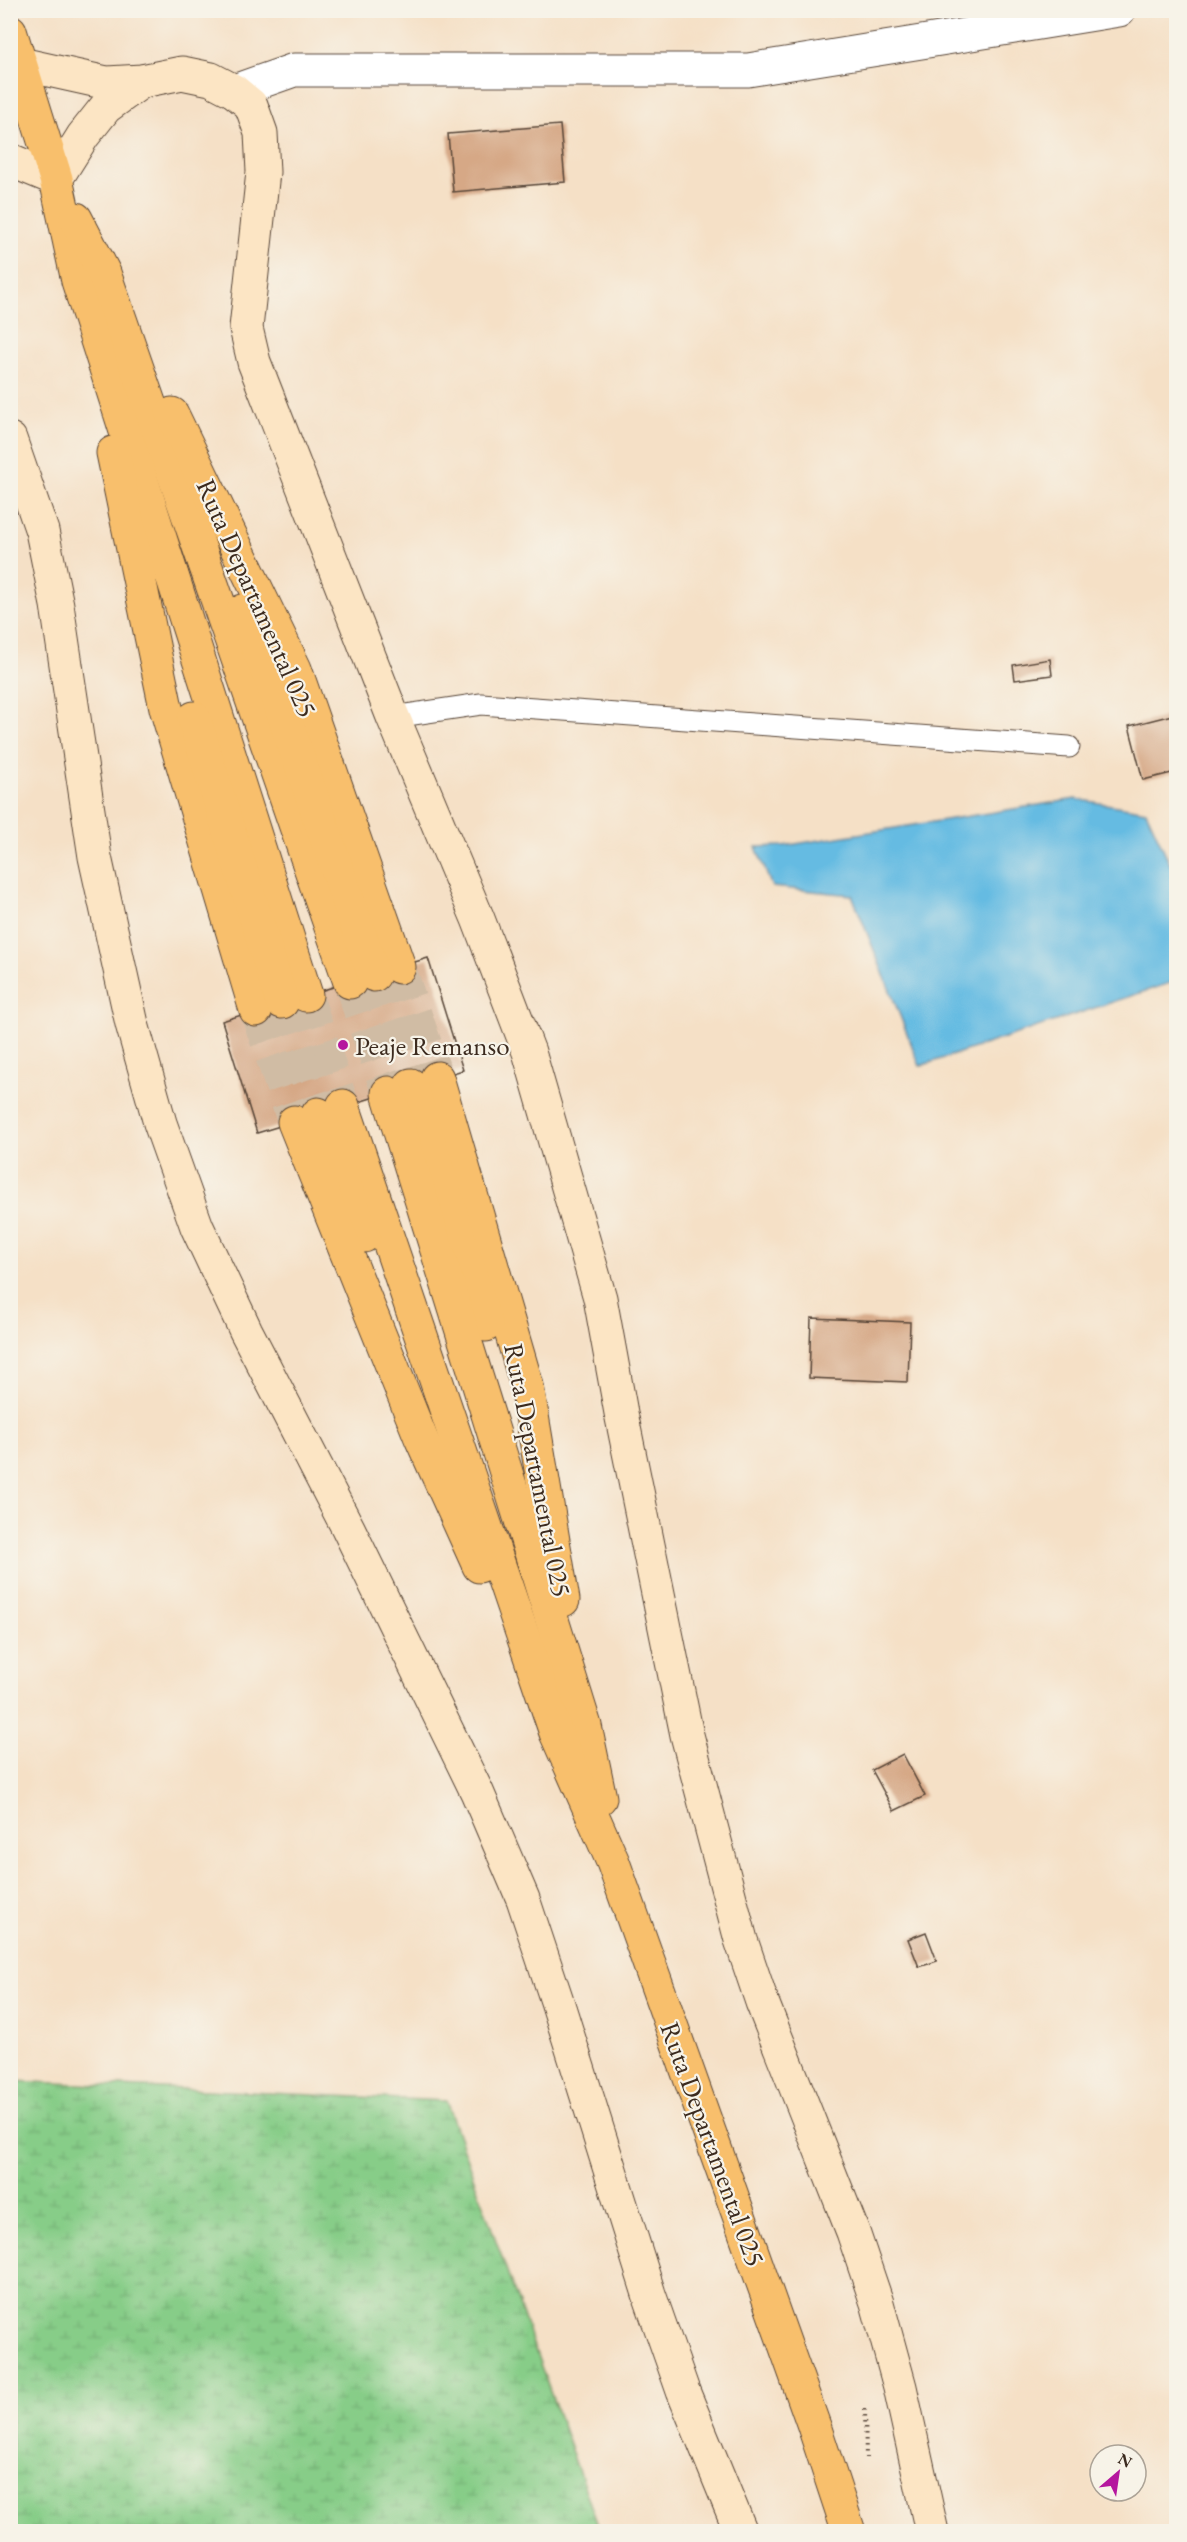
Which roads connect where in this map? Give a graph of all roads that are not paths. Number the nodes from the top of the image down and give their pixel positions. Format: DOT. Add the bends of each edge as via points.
graph roads {
  1 [pos="1119,10"];
  2 [pos="10,31"];
  3 [pos="16,72"];
  4 [pos="142,81"];
  5 [pos="234,91"];
  6 [pos="10,160"];
  7 [pos="56,180"];
  8 [pos="91,277"];
  9 [pos="10,439"];
  10 [pos="393,717"];
  11 [pos="1069,747"];
  12 [pos="570,1729"];
  13 [pos="741,2532"];
  14 [pos="849,2532"];
  15 [pos="932,2532"];
  1 -- 5 [label="street" via="748,70 294,70"];
  2 -- 3 [label="highway, Ruta Departamental 025"];
  3 -- 4 [label="street" via="107,83"];
  3 -- 7 [label="highway, Ruta Departamental 025"];
  4 -- 5 [label="street" via="182,73 211,79"];
  4 -- 7 [label="street" via="106,107"];
  5 -- 10 [label="street" via="251,105 261,133 263,172 246,328 254,362"];
  6 -- 7 [label="street"];
  7 -- 8 [label="highway, Ruta Departamental 025"];
  8 -- 8 [label="highway, Ruta Departamental 025" via="281,1003 166,708"];
  8 -- 8 [label="highway, Ruta Departamental 025" via="374,974 295,669"];
  9 -- 13 [label="street" via="42,531 57,605 94,857 132,1024 160,1123 197,1227 477,1792 523,1899 649,2294 683,2391"];
  10 -- 11 [label="lane" via="481,704"];
  10 -- 15 [label="street" via="529,1052 600,1298 687,1736 741,1940 877,2303"];
  12 -- 12 [label="highway, Ruta Departamental 025" via="412,1085 527,1386"];
  12 -- 12 [label="highway, Ruta Departamental 025" via="318,1114 421,1438"];
  12 -- 14 [label="highway, Ruta Departamental 025" via="613,1862"];
}
